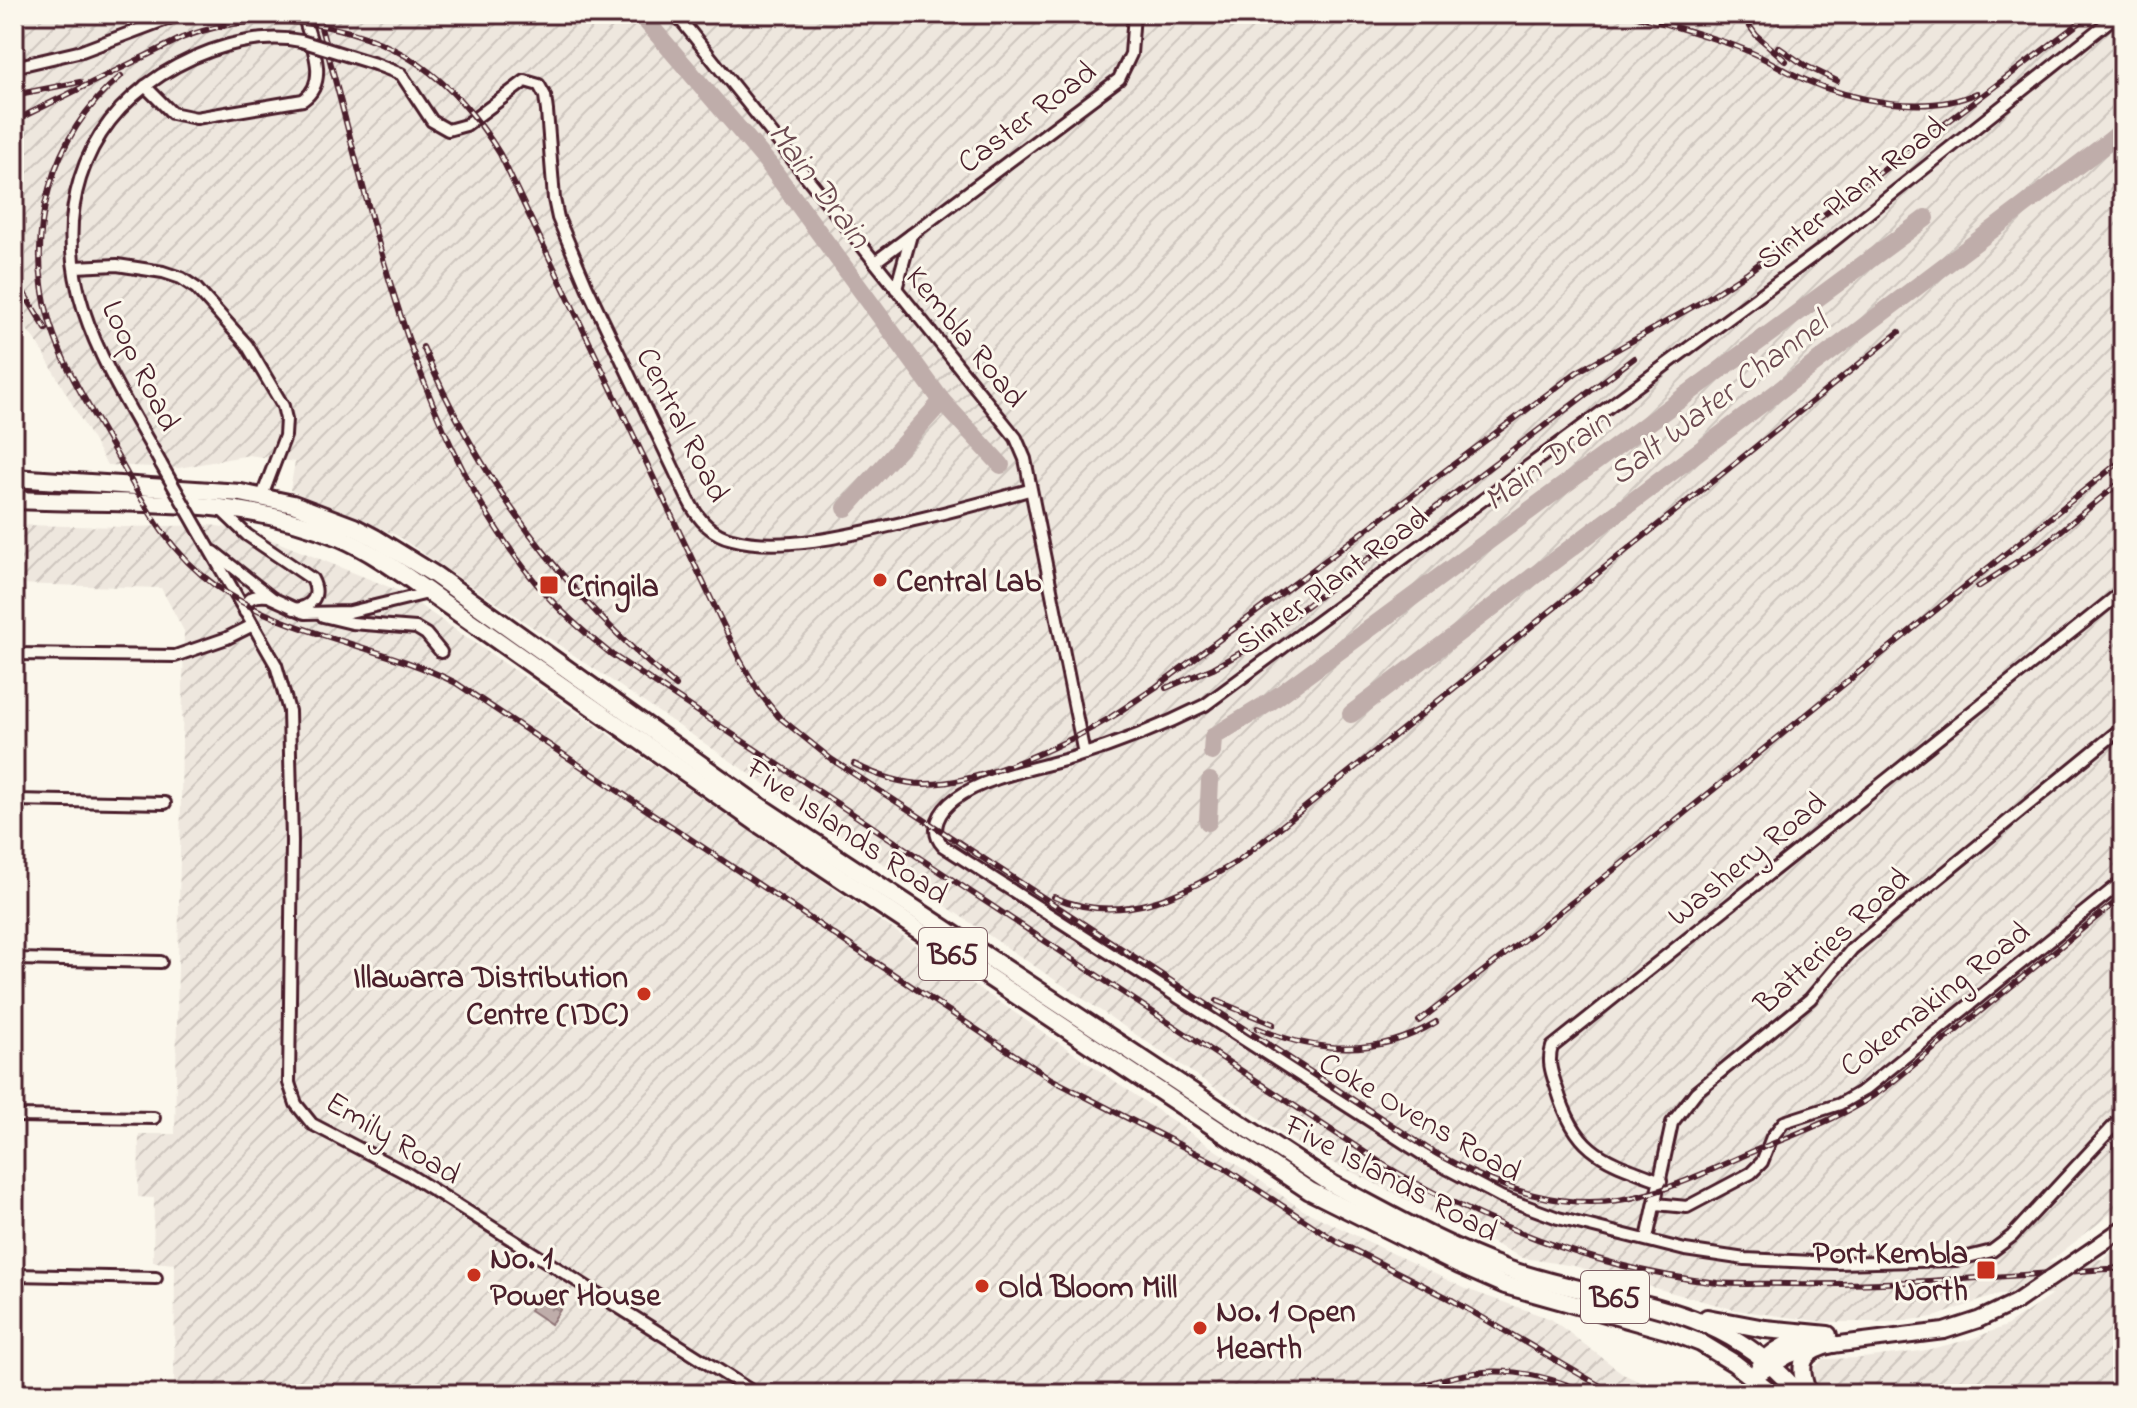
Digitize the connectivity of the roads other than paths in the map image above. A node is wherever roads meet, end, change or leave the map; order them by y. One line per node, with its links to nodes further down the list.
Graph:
1 (145, 14): 7 (street)
2 (180, 14): 7 (street)
3 (303, 14): 10 (street)
4 (676, 14): 12 (street, Kembla Road)
5 (1134, 14): 11 (street, Caster Road)
6 (2118, 14): 34 (street, Sinter Plant Road)
7 (149, 26): 8 (street)
8 (14, 67)
9 (530, 80): 10 (street, Loop Road, bridge); 16 (street, Central Road)
10 (145, 86): 13 (street, Loop Road)
11 (911, 235): 12 (street, Caster Road); 14 (street)
12 (875, 262): 14 (street, Kembla Road)
13 (75, 267): 17 (street); 20 (street, Loop Road, bridge)
14 (896, 289): 16 (street, Kembla Road)
15 (14, 478): 17 (main road, Five Islands Road / B65)
16 (1029, 490): 34 (street, Kembla Road)
17 (262, 496): 50 (main road, Five Islands Road / B65)
18 (14, 500): 19 (main road, Five Islands Road / B65)
19 (218, 507): 23 (main road, Five Islands Road / B65); 25 (street)
20 (208, 546): 21 (street, Loop Road); 24 (street, Loop Road)
21 (230, 587): 24 (street); 28 (street, Emily Road)
22 (2123, 591): 44 (street, Washery Road)
23 (430, 593): 26 (street, Loop Road); 53 (main road, Five Islands Road / B65)
24 (270, 597): 25 (street, Loop Road); 28 (street)
25 (292, 609): 27 (street, Loop Road)
26 (335, 612): 27 (street, Loop Road); 29 (street)
27 (305, 613): 29 (street)
28 (245, 614): 30 (street, Emily Road)
29 (371, 625): 31 (street)
30 (251, 626): 32 (street); 54 (street, Emily Road)
31 (441, 652)
32 (14, 654)
33 (2123, 727): 44 (street, Batteries Road)
34 (1084, 754): 37 (street, Sinter Plant Road)
35 (14, 800): 36 (street)
36 (165, 803)
37 (936, 837): 47 (street, Coke Ovens Road)
38 (2123, 881): 45 (street, Cokemaking Road)
39 (14, 959): 40 (street)
40 (161, 962)
41 (14, 1116): 43 (street)
42 (2123, 1116): 47 (street, Coke Ovens Road)
43 (154, 1118)
44 (1661, 1181): 45 (street, Batteries Road)
45 (1656, 1204): 47 (street, Batteries Road)
46 (2123, 1228): 51 (street, bridge)
47 (1647, 1239)
48 (14, 1275): 49 (street)
49 (156, 1278)
50 (1674, 1311): 51 (main road); 52 (main road, Five Islands Road / B65)
51 (1830, 1339): 52 (street); 57 (main road)
52 (1768, 1363): 53 (street); 56 (main road, Five Islands Road / B65)
53 (1753, 1377): 55 (main road, Five Islands Road / B65)
54 (756, 1394)
55 (1773, 1394)
56 (1799, 1394)
57 (1808, 1394)

